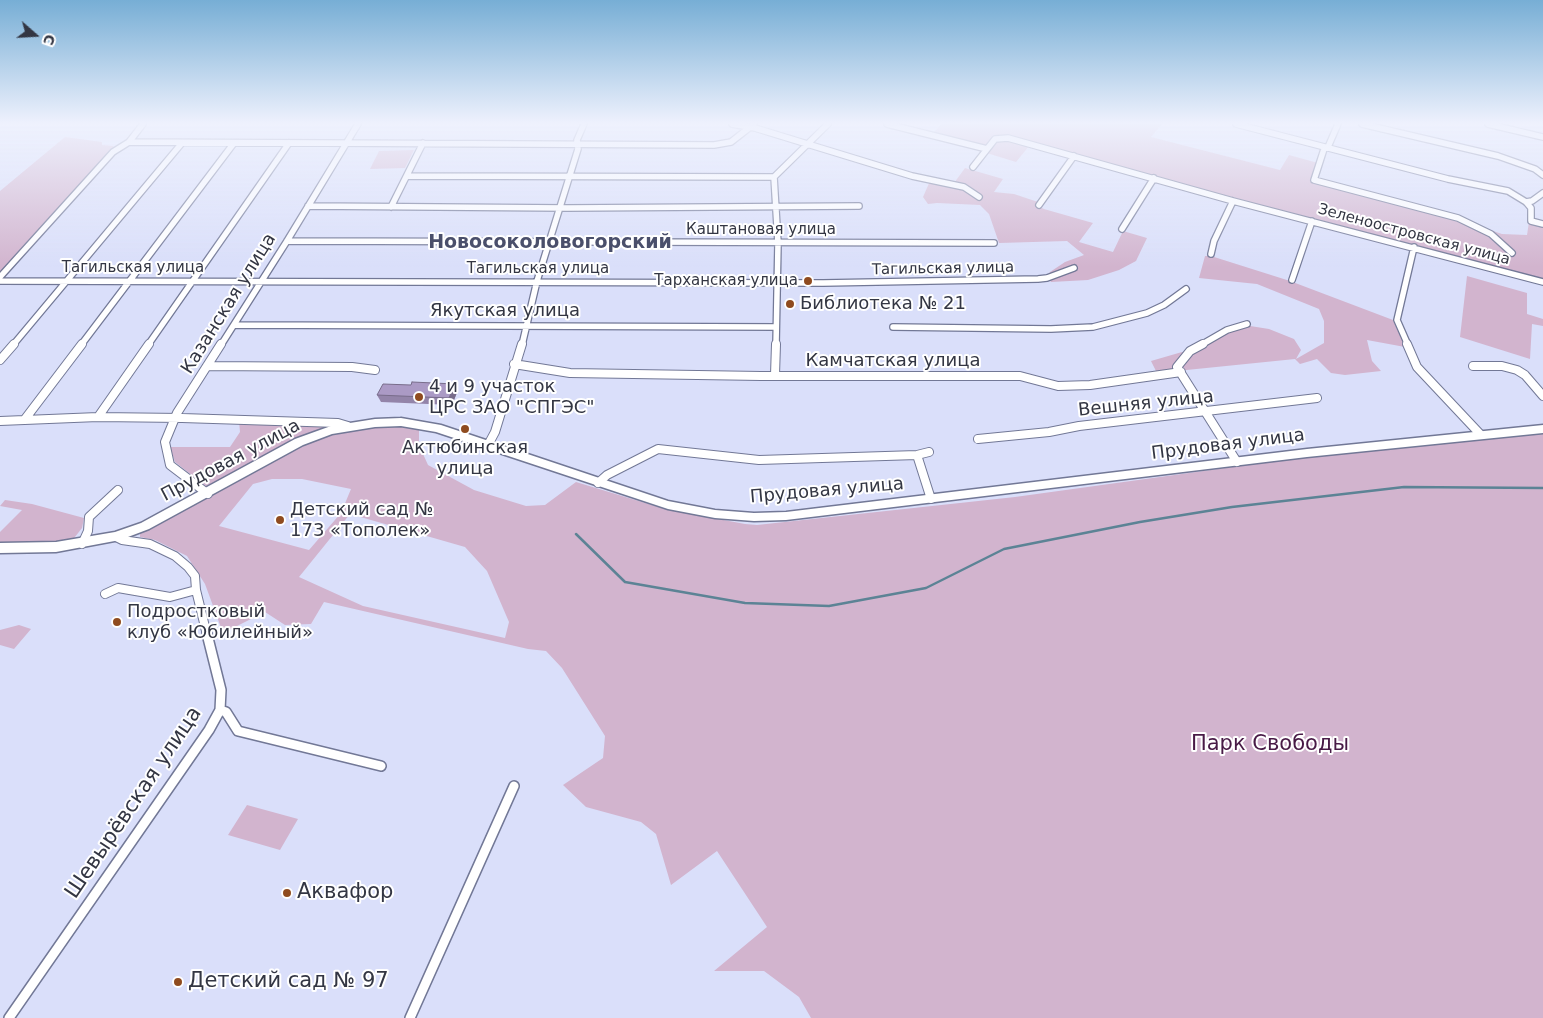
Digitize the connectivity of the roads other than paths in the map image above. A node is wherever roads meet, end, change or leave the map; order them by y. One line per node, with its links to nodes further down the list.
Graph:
1 (95, 172): 39 (street)
2 (158, 172): 43 (street)
3 (212, 172): 40 (street)
4 (269, 172): 44 (street)
5 (329, 172): 23 (street, Казанская улица)
6 (408, 172): 14 (street)
7 (570, 172): 15 (street)
8 (779, 172): 16 (street)
9 (897, 172): 19 (street)
10 (1063, 172): 22 (street)
11 (1130, 172): 17 (street, Зеленоостровская улица)
12 (1317, 172): 36 (street, Зеленоостровская улица)
13 (1420, 172): 21 (street)
14 (406, 176): 15 (street); 26 (street)
15 (569, 176): 16 (street); 27 (street)
16 (774, 177): 24 (street)
17 (1154, 178): 20 (street, Зеленоостровская улица); 30 (street)
18 (1543, 193): 21 (street)
19 (979, 197)
20 (1233, 201): 28 (street, Зеленоостровская улица); 37 (street)
21 (1526, 202): 29 (street)
22 (1039, 205)
23 (308, 206): 26 (street); 31 (street, Казанская улица)
24 (776, 206): 25 (street); 27 (street); 33 (street)
25 (859, 206)
26 (391, 207): 27 (street)
27 (560, 208): 32 (street)
28 (1312, 221): 35 (street, Зеленоостровская улица); 41 (street)
29 (1543, 224)
30 (1122, 229)
31 (287, 241): 32 (street, Каштановая улица); 45 (street, Казанская улица)
32 (549, 242): 33 (street, Каштановая улица); 46 (street)
33 (778, 242): 34 (street, Каштановая улица); 48 (street)
34 (994, 243)
35 (1414, 247): 47 (street, Зеленоостровская улица); 71 (street)
36 (1512, 253)
37 (1211, 254)
38 (1074, 268): 48 (street, Тагильская улица)
39 (0, 277)
40 (128, 280): 43 (street, Тагильская улица); 44 (street, Тагильская улица); 67 (street)
41 (1292, 280)
42 (0, 281): 43 (street, Тагильская улица)
43 (65, 281): 55 (street)
44 (194, 281): 45 (street, Тагильская улица); 65 (street)
45 (262, 281): 46 (street, Тагильская улица); 51 (street, Казанская улица)
46 (537, 281): 48 (street, Тагильская улица); 52 (street)
47 (1543, 282)
48 (776, 283): 53 (street)
49 (1186, 289): 54 (street)
50 (1247, 324): 60 (street)
51 (234, 325): 52 (street, Якутская улица); 57 (street, Казанская улица)
52 (528, 325): 53 (street, Якутская улица); 56 (street)
53 (776, 327): 61 (street)
54 (893, 328)
55 (0, 360)
56 (514, 364): 61 (street, Камчатская улица); 73 (street)
57 (207, 366): 59 (street); 66 (street, Казанская улица)
58 (1473, 366): 62 (street)
59 (375, 370)
60 (1181, 372): 61 (street, Камчатская улица); 64 (street)
61 (775, 375)
62 (1543, 396)
63 (1317, 398): 64 (street, Вешняя улица)
64 (1206, 411): 72 (street, Вешняя улица); 76 (street)
65 (98, 417): 66 (street); 67 (street)
66 (175, 418): 69 (street); 79 (street, Казанская улица)
67 (25, 419): 68 (street)
68 (0, 421)
69 (348, 426): 73 (main road, Прудовая улица); 79 (main road, Прудовая улица)
70 (1543, 429): 71 (main road, Прудовая улица)
71 (1480, 434): 76 (main road, Прудовая улица)
72 (978, 439)
73 (488, 445): 77 (main road, Прудовая улица)
74 (929, 452): 75 (street)
75 (917, 455): 77 (street); 80 (street)
76 (1238, 462): 80 (main road, Прудовая улица)
77 (598, 482): 80 (main road, Прудовая улица)
78 (118, 490): 82 (street)
79 (208, 494): 81 (main road, Прудовая улица)
80 (931, 499)
81 (116, 537): 82 (main road, Прудовая улица); 84 (street, Шевырёвская улица)
82 (82, 544): 83 (main road, Прудовая улица)
83 (0, 548)
84 (196, 590): 85 (street); 86 (street, Шевырёвская улица)
85 (105, 594)
86 (220, 710): 87 (street); 89 (street, Шевырёвская улица)
87 (381, 766)
88 (514, 786): 90 (street)
89 (9, 1018)
90 (410, 1018)

